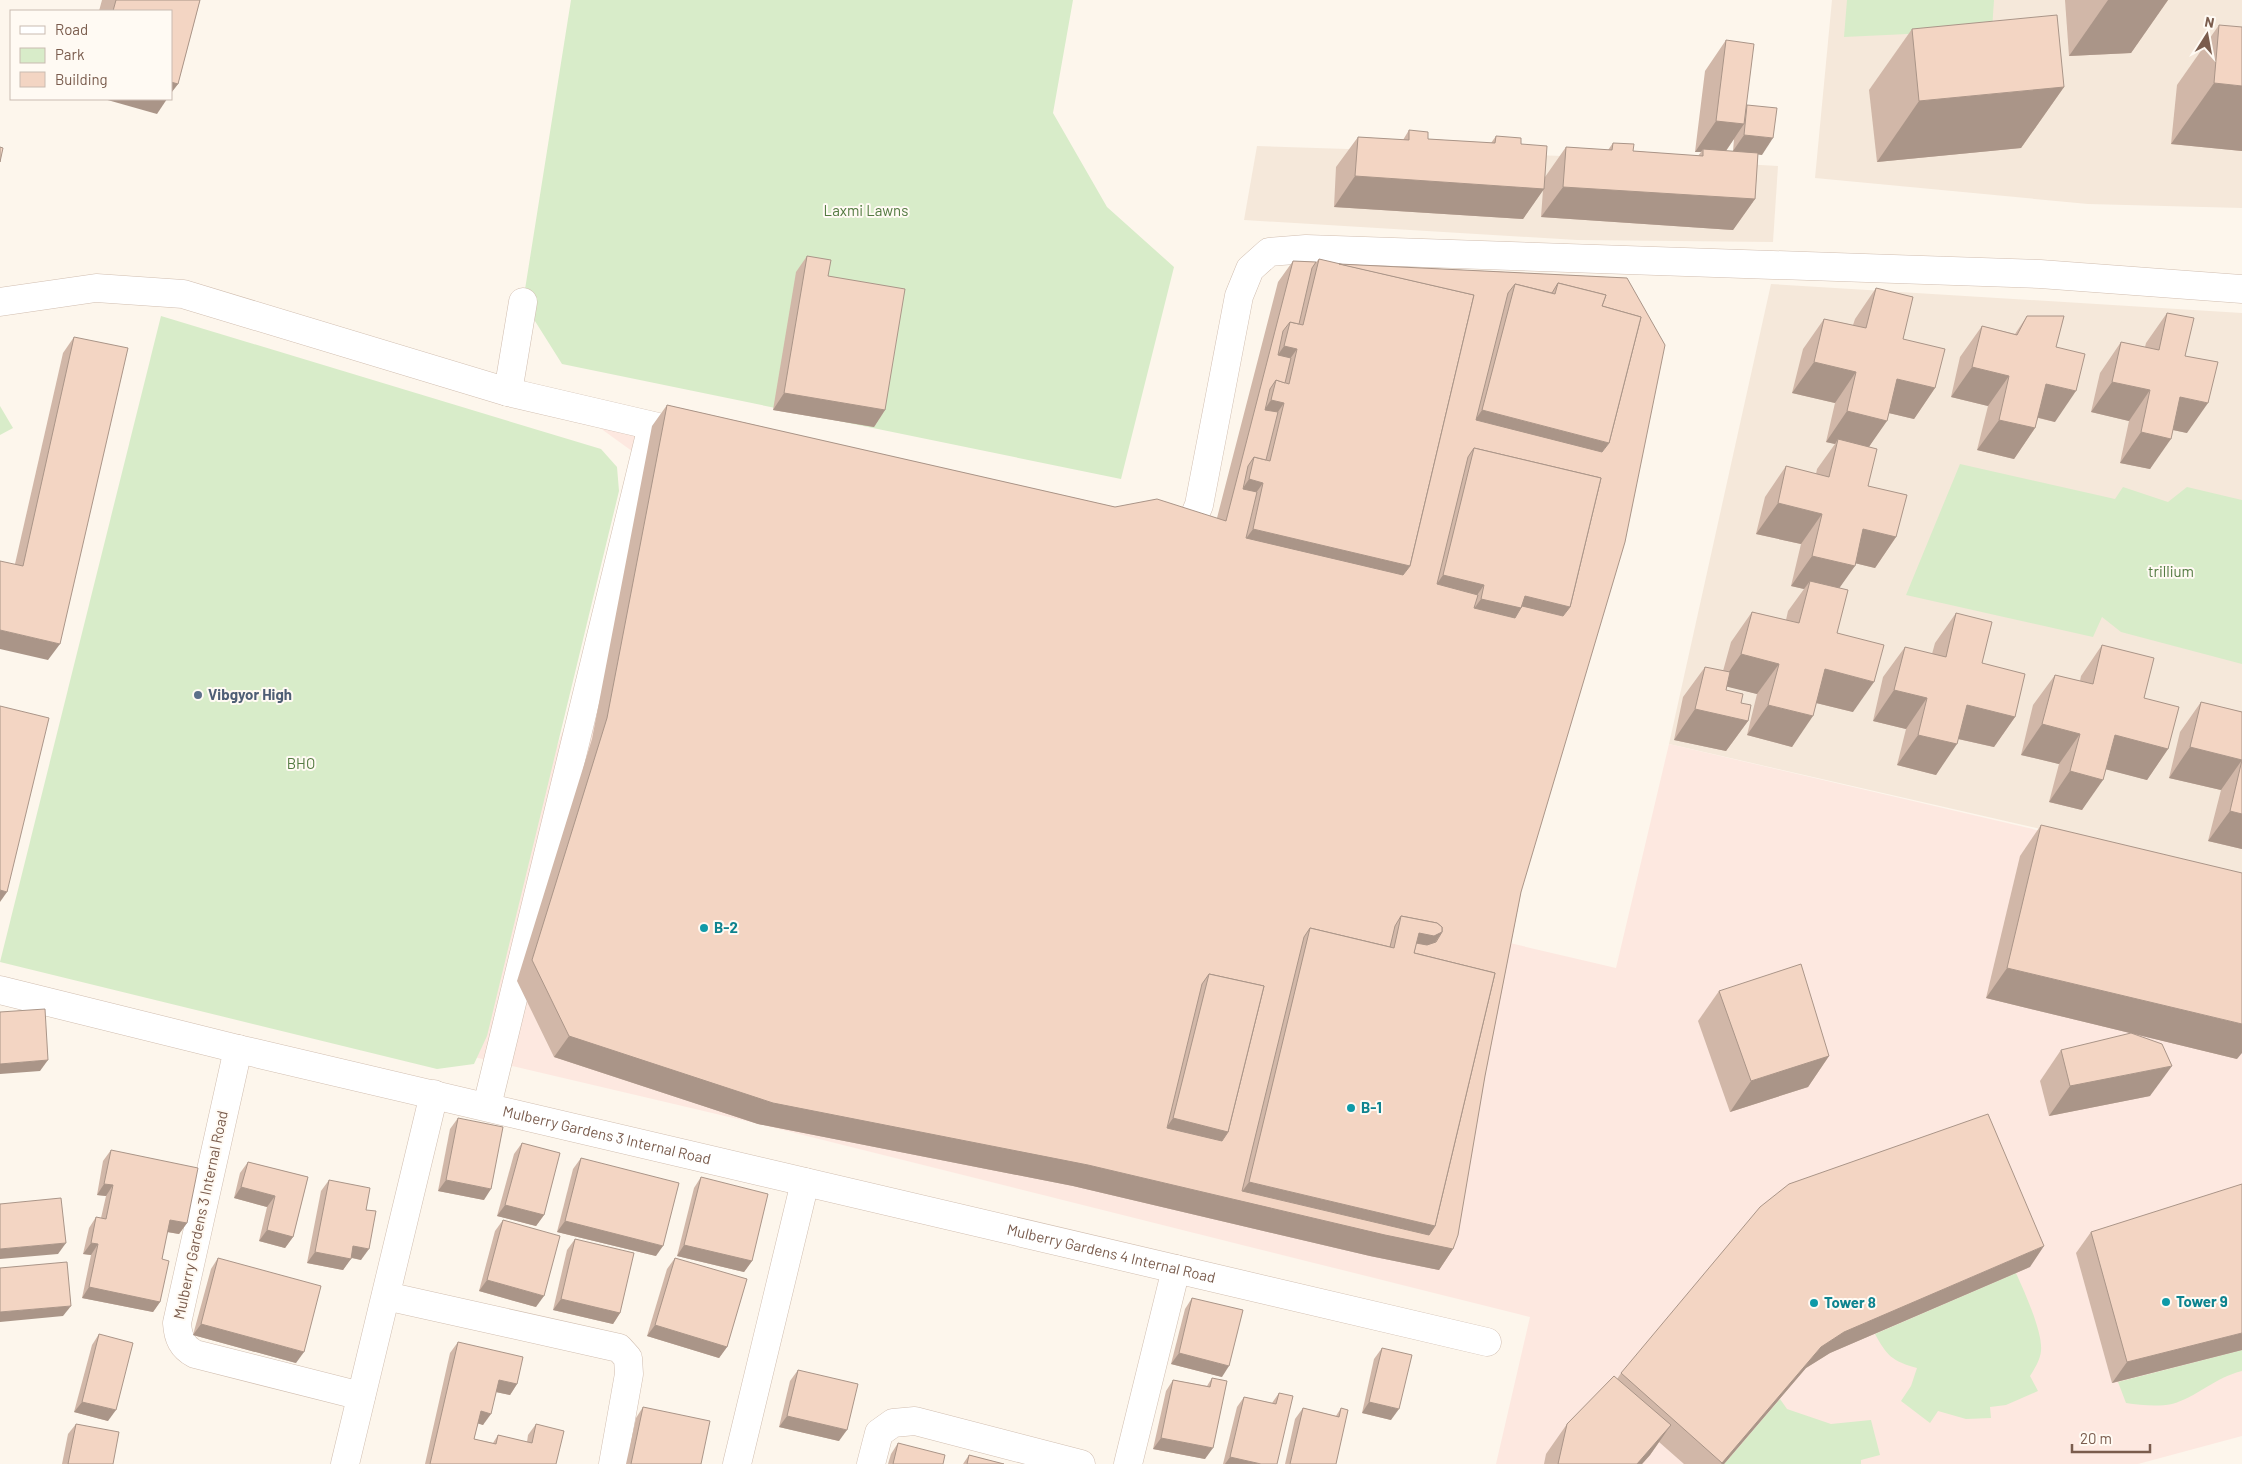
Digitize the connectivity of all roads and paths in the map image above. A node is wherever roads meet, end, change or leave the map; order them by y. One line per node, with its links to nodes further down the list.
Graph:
1 (2242, 289): 7 (street)
2 (0, 302): 4 (street)
3 (522, 302): 4 (street)
4 (508, 392): 5 (street)
5 (652, 426): 6 (street); 11 (street)
6 (710, 438)
7 (1144, 530)
8 (0, 990): 9 (street, Mulberry Gardens 3 Internal Road)
9 (238, 1049): 10 (street, Mulberry Gardens 3 Internal Road); 16 (street, Mulberry Gardens 3 Internal Road)
10 (434, 1094): 11 (street, Mulberry Gardens 3 Internal Road); 14 (street)
11 (487, 1106): 12 (street, Mulberry Gardens 3 Internal Road)
12 (793, 1178): 13 (street, Mulberry Gardens 4 Internal Road); 19 (street)
13 (1176, 1269): 15 (street, Mulberry Gardens 4 Internal Road); 22 (street)
14 (386, 1296): 16 (street); 18 (street)
15 (1487, 1342)
16 (361, 1396): 17 (street)
17 (345, 1464)
18 (613, 1464)
19 (736, 1464)
20 (871, 1464): 21 (street)
21 (1081, 1464)
22 (1128, 1464)

